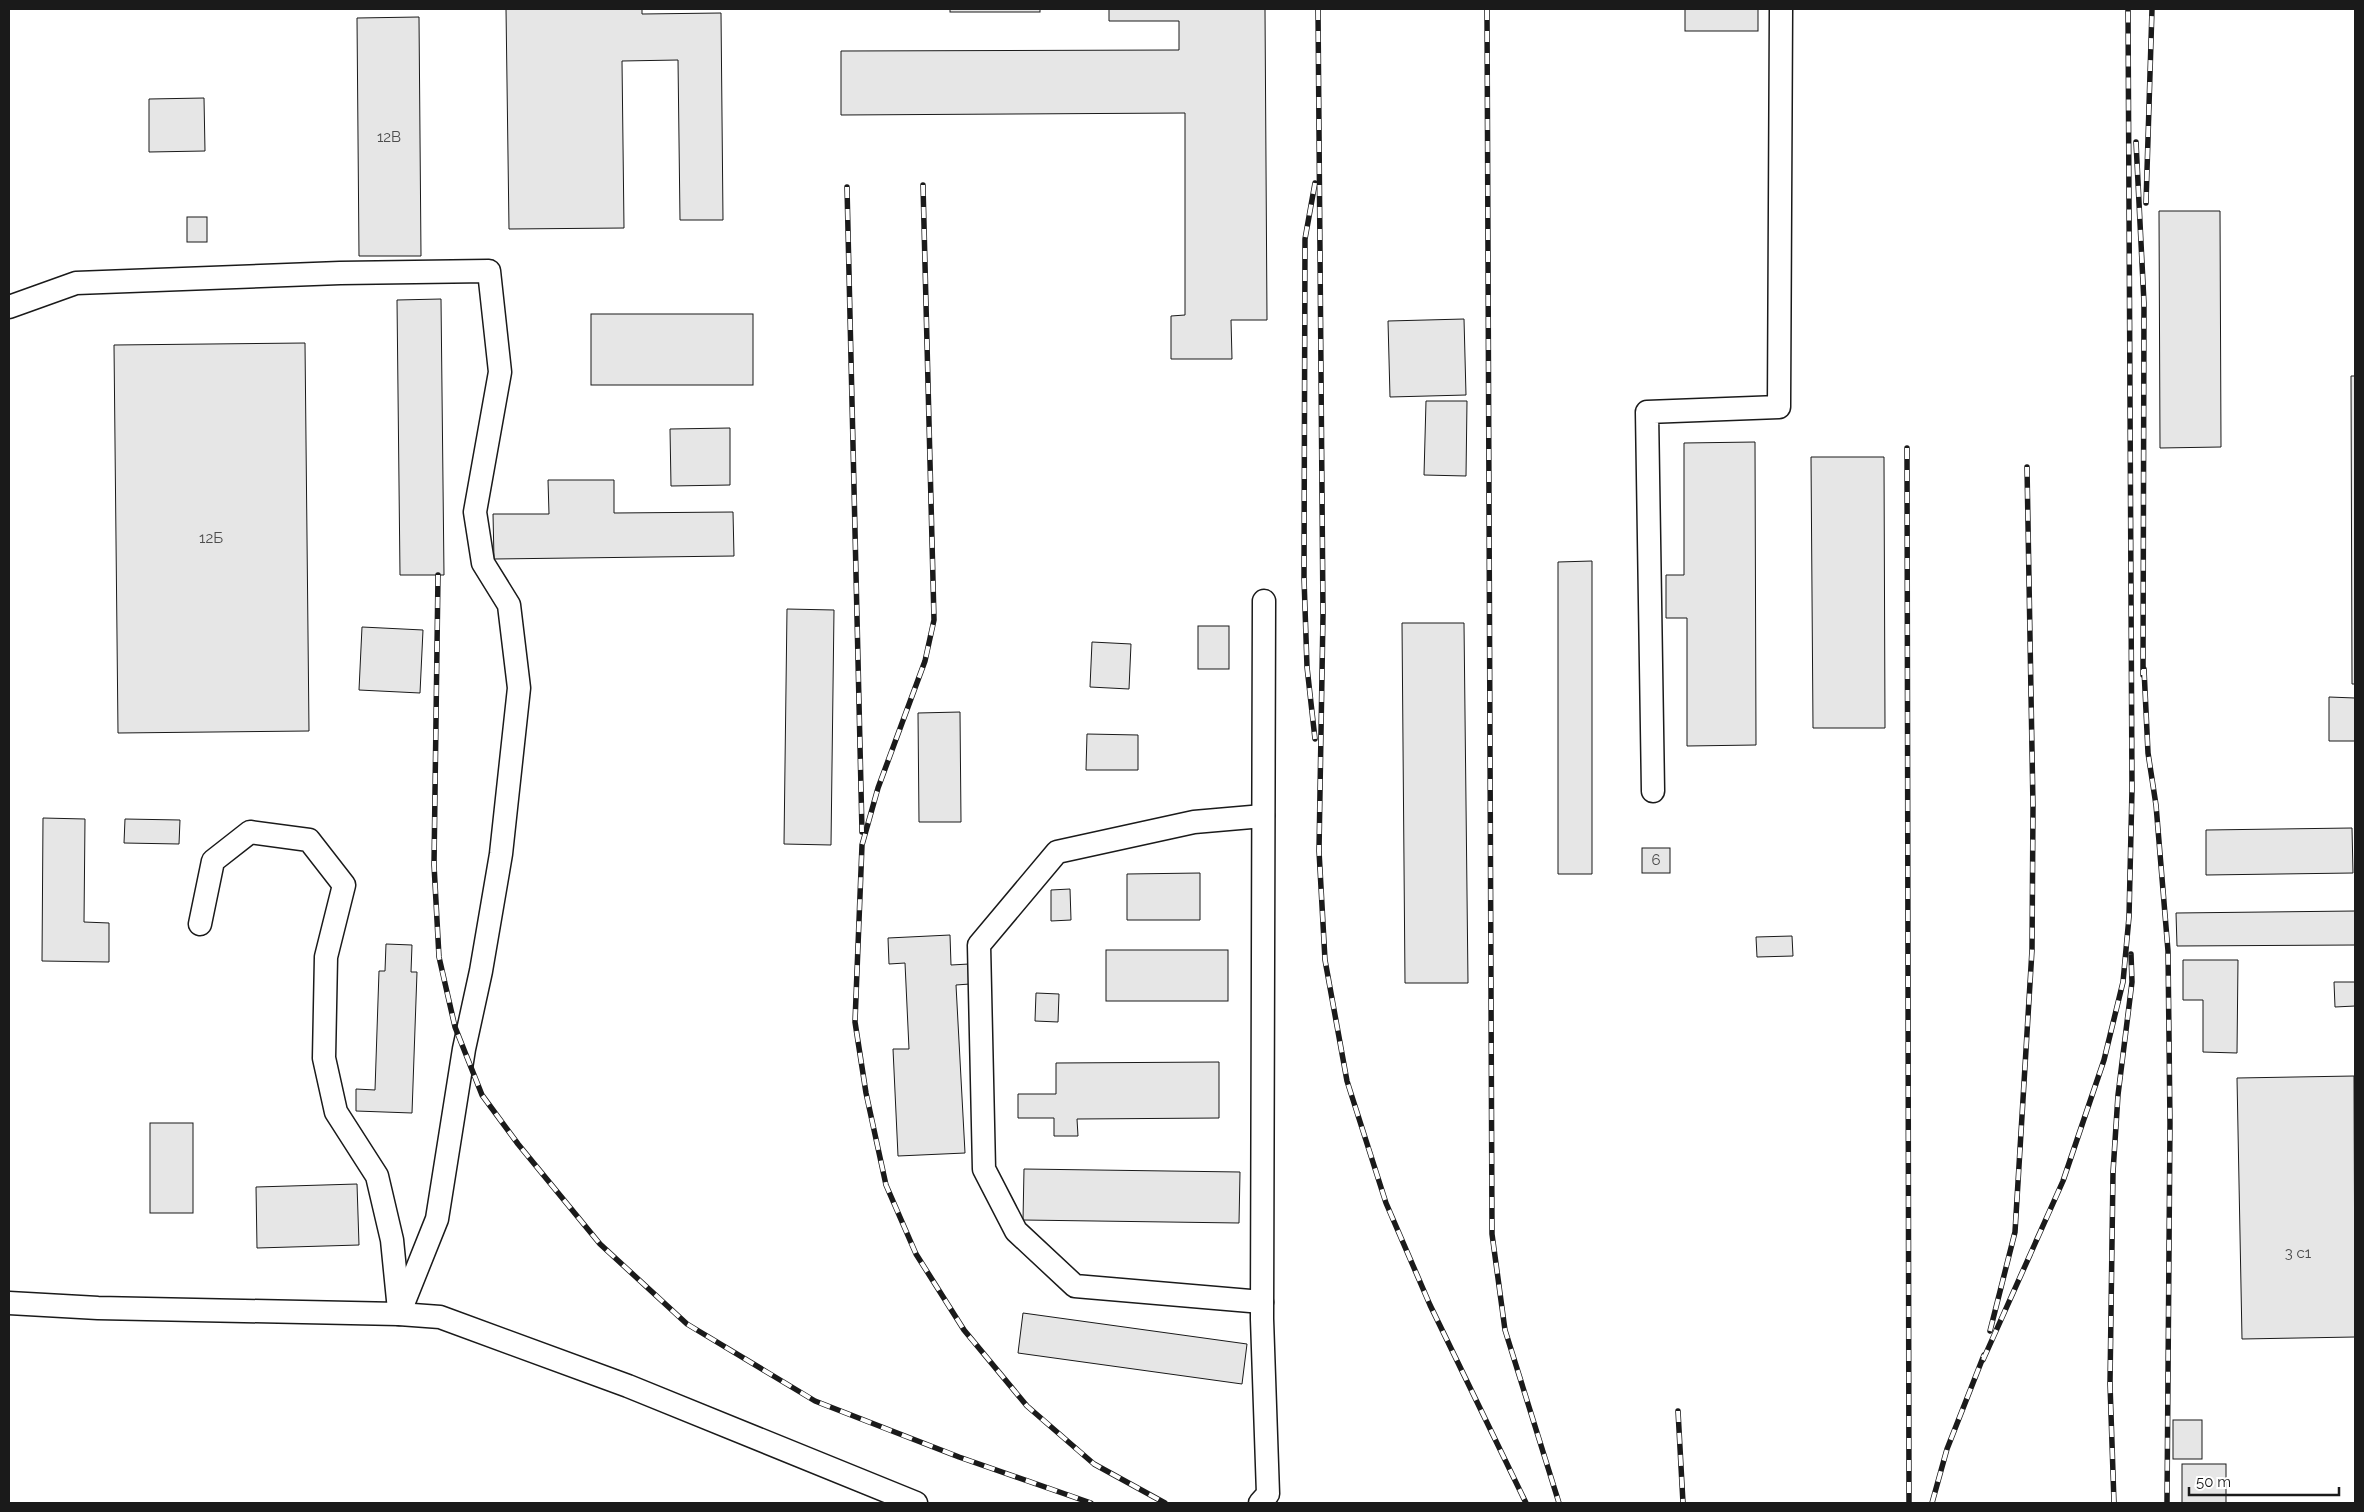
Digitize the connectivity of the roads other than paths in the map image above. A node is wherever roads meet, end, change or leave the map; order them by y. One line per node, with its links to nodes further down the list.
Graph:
1 (1781, 9): 4 (street)
2 (9, 307): 9 (street)
3 (1264, 601): 5 (street)
4 (1653, 791)
5 (1263, 816): 7 (street); 7 (street)
6 (200, 924): 9 (street)
7 (1262, 1302): 11 (street)
8 (9, 1303): 9 (street)
9 (399, 1314): 10 (street)
10 (916, 1503)
11 (1260, 1503)

